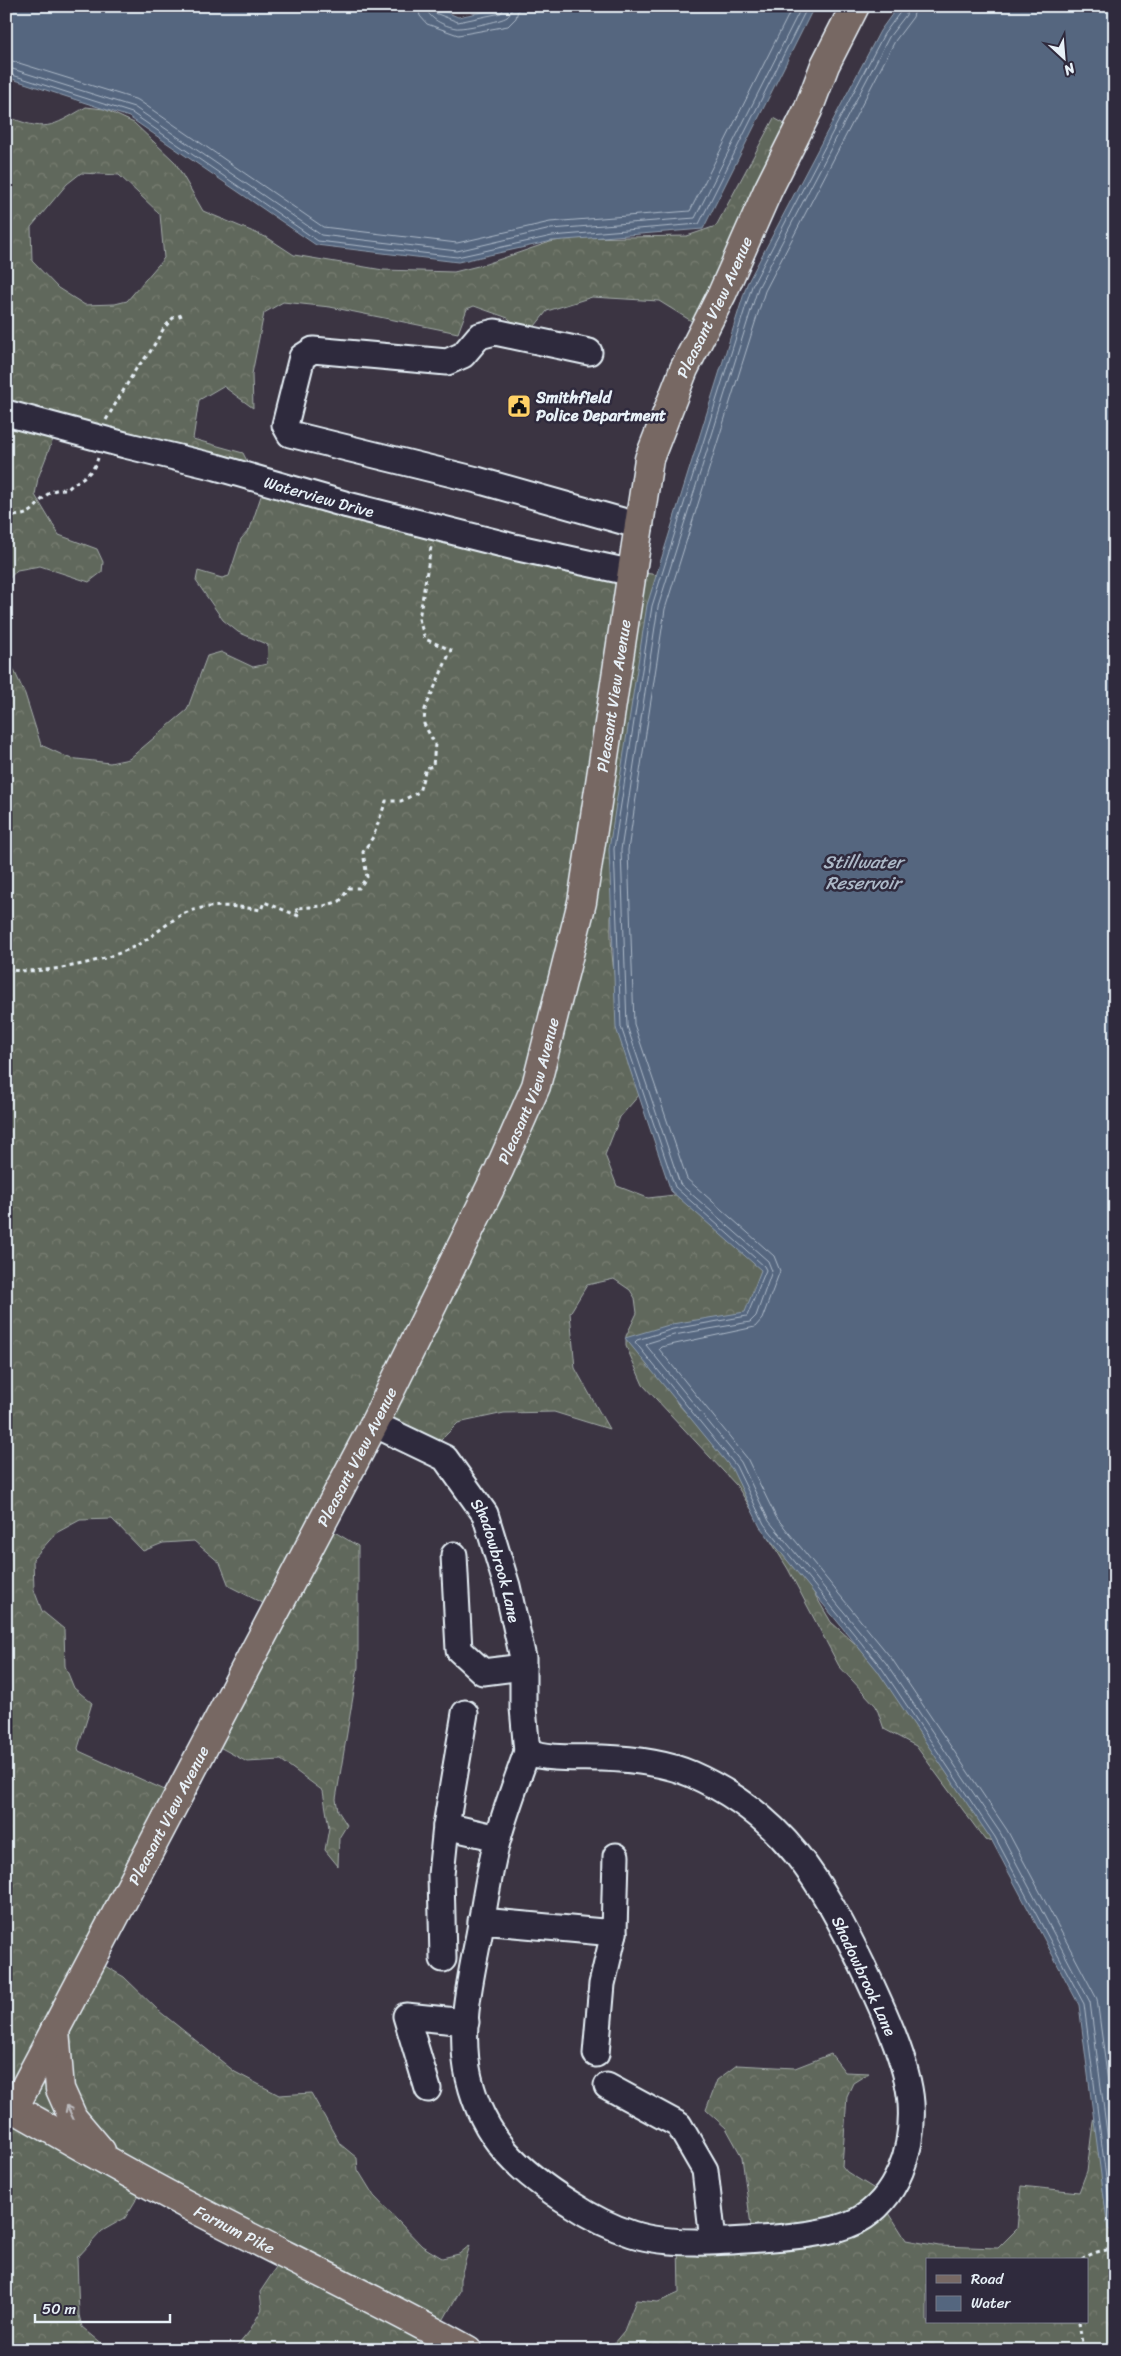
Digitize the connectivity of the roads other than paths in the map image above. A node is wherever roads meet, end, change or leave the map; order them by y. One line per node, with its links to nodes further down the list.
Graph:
1 (855, 6): 4 (main road, Pleasant View Avenue)
2 (590, 352): 4 (street)
3 (6, 413): 5 (street, Waterview Drive)
4 (640, 526): 5 (main road, Pleasant View Avenue)
5 (633, 574): 6 (main road, Pleasant View Avenue)
6 (374, 1424): 8 (street, Shadowbrook Lane); 18 (main road, Pleasant View Avenue)
7 (454, 1555): 8 (street)
8 (523, 1667): 10 (street, Shadowbrook Lane)
9 (464, 1713): 11 (street)
10 (527, 1752): 12 (street, Shadowbrook Lane); 24 (street, Shadowbrook Lane)
11 (446, 1826): 12 (street); 16 (street)
12 (498, 1838): 14 (street, Shadowbrook Lane)
13 (616, 1856): 15 (street)
14 (481, 1921): 15 (street); 17 (street, Shadowbrook Lane)
15 (614, 1933): 19 (street)
16 (443, 1959)
17 (466, 2022): 21 (street); 24 (street, Shadowbrook Lane)
18 (55, 2030): 22 (main road, Pleasant View Avenue); 23 (main road, one-way to 18)
19 (596, 2054)
20 (607, 2086): 24 (street)
21 (428, 2088)
22 (10, 2106): 23 (main road, Farnum Pike)
23 (111, 2164): 25 (main road, Farnum Pike)
24 (712, 2241)
25 (468, 2350)

